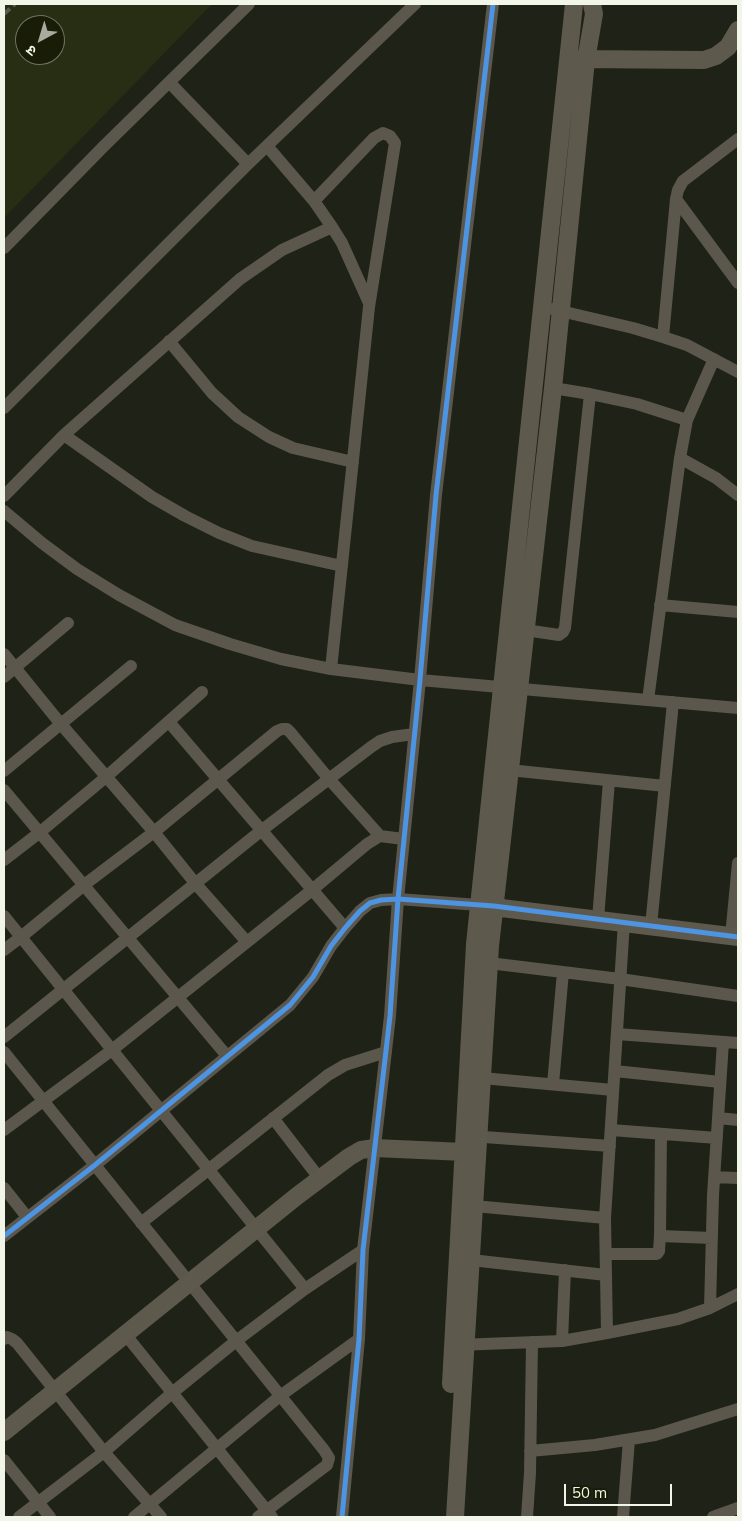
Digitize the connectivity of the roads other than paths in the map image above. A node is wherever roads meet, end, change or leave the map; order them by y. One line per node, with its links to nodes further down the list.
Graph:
1 (250, 4): 9 (street)
2 (414, 4): 11 (street)
3 (494, 4): 44 (street)
4 (574, 4): 7 (street)
5 (592, 4): 8 (street)
6 (738, 30): 8 (street)
7 (569, 58): 8 (street); 19 (street)
8 (586, 60): 19 (street)
9 (169, 82): 12 (street); 16 (street)
10 (738, 139): 13 (street)
11 (267, 146): 12 (street); 14 (street)
12 (248, 164): 26 (street)
13 (676, 199): 17 (street); 20 (street)
14 (314, 202): 15 (street); 18 (street)
15 (332, 227): 18 (street); 21 (street)
16 (4, 248)
17 (738, 283)
18 (370, 303): 30 (street)
19 (551, 309): 20 (street); 24 (street); 45 (street)
20 (663, 337): 22 (street)
21 (170, 341): 28 (street); 30 (street)
22 (714, 359): 23 (street); 27 (street)
23 (738, 372)
24 (553, 388): 25 (street); 38 (street)
25 (590, 394): 27 (street); 38 (street)
26 (4, 408)
27 (687, 420): 29 (street)
28 (64, 435): 32 (street); 34 (street)
29 (680, 458): 31 (street); 35 (street)
30 (354, 462): 34 (street)
31 (738, 495)
32 (4, 496)
33 (4, 511): 42 (street)
34 (342, 566): 42 (street)
35 (660, 605): 36 (street); 47 (street)
36 (738, 612)
37 (68, 623): 41 (street)
38 (525, 630): 45 (street)
39 (4, 654): 41 (street)
40 (131, 666): 51 (street)
41 (15, 668): 43 (street); 51 (street)
42 (331, 669): 44 (street)
43 (4, 678)
44 (420, 680): 45 (street); 52 (street)
45 (510, 688): 47 (street); 53 (street); 72 (street)
46 (202, 692): 50 (street)
47 (648, 700): 48 (street)
48 (673, 702): 49 (street); 59 (street)
49 (738, 708)
50 (169, 722): 55 (street); 56 (street)
51 (60, 723): 54 (street); 55 (street)
52 (414, 734): 57 (street); 65 (street)
53 (509, 770): 58 (street); 72 (street)
54 (4, 771)
55 (106, 777): 62 (street); 63 (street)
56 (218, 779): 57 (street); 61 (street); 62 (street)
57 (329, 779): 61 (street); 64 (street)
58 (610, 780): 59 (street); 74 (street)
59 (665, 786): 76 (street)
60 (4, 790): 63 (street)
61 (262, 830): 68 (street); 70 (street)
62 (154, 832): 68 (street); 69 (street)
63 (39, 833): 66 (street); 69 (street)
64 (380, 836): 65 (street); 70 (street)
65 (403, 839): 71 (street)
66 (4, 860)
67 (738, 863): 78 (street)
68 (195, 883): 80 (street); 81 (street)
69 (84, 885): 79 (street); 80 (street)
70 (312, 890): 77 (street); 81 (street)
71 (398, 900): 72 (street); 77 (street); 95 (street)
72 (487, 906): 74 (street); 83 (street); 111 (street)
73 (4, 916): 79 (street)
74 (598, 919): 75 (street)
75 (624, 922): 76 (street); 85 (street)
76 (651, 926): 78 (street)
77 (345, 928): 96 (street)
78 (735, 936)
79 (21, 937): 82 (street); 86 (street)
80 (128, 937): 86 (street); 87 (street)
81 (247, 942): 87 (street)
82 (4, 950)
83 (489, 963): 84 (street); 98 (street)
84 (563, 972): 85 (street); 100 (street)
85 (620, 978): 88 (street); 89 (street)
86 (62, 990): 90 (street); 93 (street)
87 (178, 996): 93 (street); 96 (street)
88 (738, 996)
89 (617, 1034): 91 (street); 97 (street)
90 (4, 1037)
91 (723, 1042): 92 (street); 99 (street)
92 (738, 1043)
93 (112, 1050): 102 (street); 103 (street)
94 (4, 1052): 102 (street)
95 (386, 1052): 104 (street); 113 (street)
96 (227, 1056): 103 (street)
97 (615, 1071): 99 (street); 101 (street)
98 (482, 1078): 100 (street); 111 (street)
99 (720, 1082): 105 (street)
100 (553, 1084): 101 (street)
101 (613, 1090): 108 (street)
102 (44, 1101): 107 (street); 114 (street)
103 (161, 1110): 114 (street); 115 (street)
104 (273, 1118): 115 (street); 118 (street)
105 (718, 1118): 106 (street); 110 (street)
106 (738, 1120)
107 (4, 1130)
108 (611, 1130): 109 (street); 112 (street)
109 (662, 1134): 110 (street); 126 (street)
110 (717, 1138): 116 (street)
111 (472, 1145): 112 (street); 113 (street); 120 (street); 144 (street)
112 (610, 1146): 122 (street)
113 (375, 1148): 118 (street); 128 (street)
114 (95, 1165): 121 (street); 123 (street)
115 (208, 1169): 123 (street); 124 (street)
116 (714, 1178): 117 (street); 127 (street)
117 (738, 1178)
118 (320, 1179): 124 (street)
119 (4, 1188): 121 (street)
120 (474, 1206): 122 (street); 130 (street)
121 (27, 1217): 125 (street)
122 (606, 1218): 129 (street)
123 (141, 1223): 133 (street)
124 (256, 1229): 133 (street); 134 (street)
125 (4, 1236)
126 (660, 1236): 127 (street); 129 (street)
127 (712, 1238): 136 (street)
128 (363, 1250): 134 (street); 140 (street)
129 (606, 1254): 132 (street)
130 (471, 1260): 131 (street); 144 (street)
131 (565, 1270): 132 (street); 141 (street)
132 (606, 1275): 137 (street)
133 (189, 1283): 138 (street); 142 (street)
134 (305, 1290): 142 (street)
135 (738, 1294): 136 (street)
136 (710, 1308): 137 (street)
137 (607, 1333): 141 (street)
138 (125, 1334): 145 (street); 146 (street)
139 (4, 1339): 145 (street)
140 (359, 1339): 147 (street); 163 (street)
141 (562, 1341): 143 (street)
142 (236, 1342): 146 (street); 147 (street)
143 (532, 1342): 144 (street); 153 (street)
144 (460, 1345): 164 (street); 165 (street)
145 (56, 1391): 149 (street); 152 (street)
146 (172, 1393): 151 (street); 152 (street)
147 (280, 1396): 151 (street); 158 (street)
148 (738, 1410): 150 (street)
149 (4, 1432)
150 (629, 1440): 153 (street); 167 (street)
151 (216, 1449): 156 (street); 158 (street)
152 (104, 1452): 155 (street); 156 (street)
153 (530, 1452): 166 (street)
154 (4, 1460): 155 (street)
155 (38, 1502): 159 (street); 160 (street)
156 (150, 1504): 161 (street); 162 (street)
157 (738, 1508): 168 (street)
158 (266, 1515)
159 (19, 1517)
160 (50, 1517)
161 (134, 1517)
162 (161, 1517)
163 (342, 1517)
164 (444, 1517)
165 (455, 1517)
166 (527, 1517)
167 (623, 1517)
168 (713, 1517)

